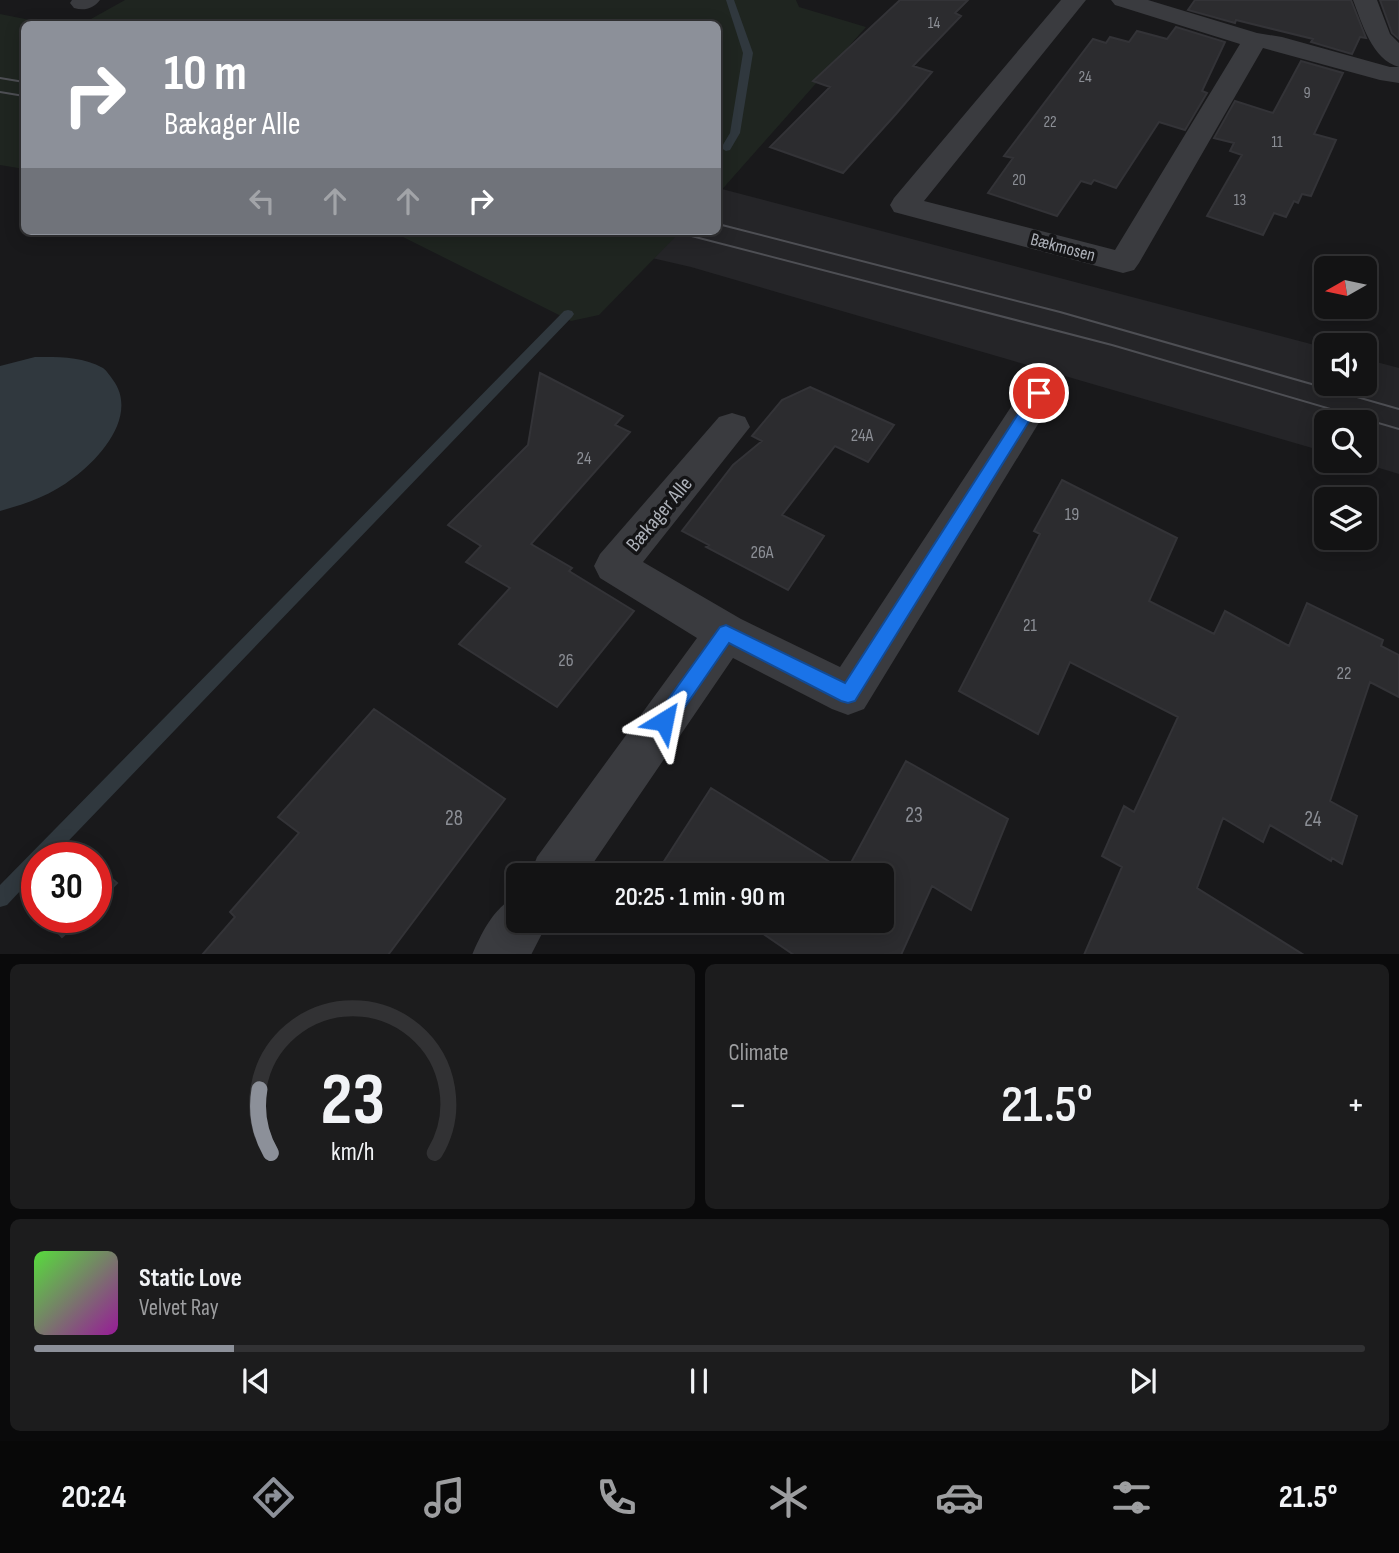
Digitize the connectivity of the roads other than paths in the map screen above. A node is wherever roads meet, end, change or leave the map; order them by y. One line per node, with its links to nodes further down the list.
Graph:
1 (1074, 0): 5 (street, Bækmosen)
2 (1123, 0): 4 (street)
3 (1365, 0): 6 (street)
4 (1153, 4): 5 (street)
5 (1255, 40): 7 (street)
6 (1399, 59)
7 (1399, 75)
8 (1039, 393): 10 (street, Bækager Alle)
9 (732, 427): 10 (street, Bækager Alle)
10 (726, 633): 11 (street)
11 (563, 863)
12 (514, 933): 13 (street)
13 (499, 954)

